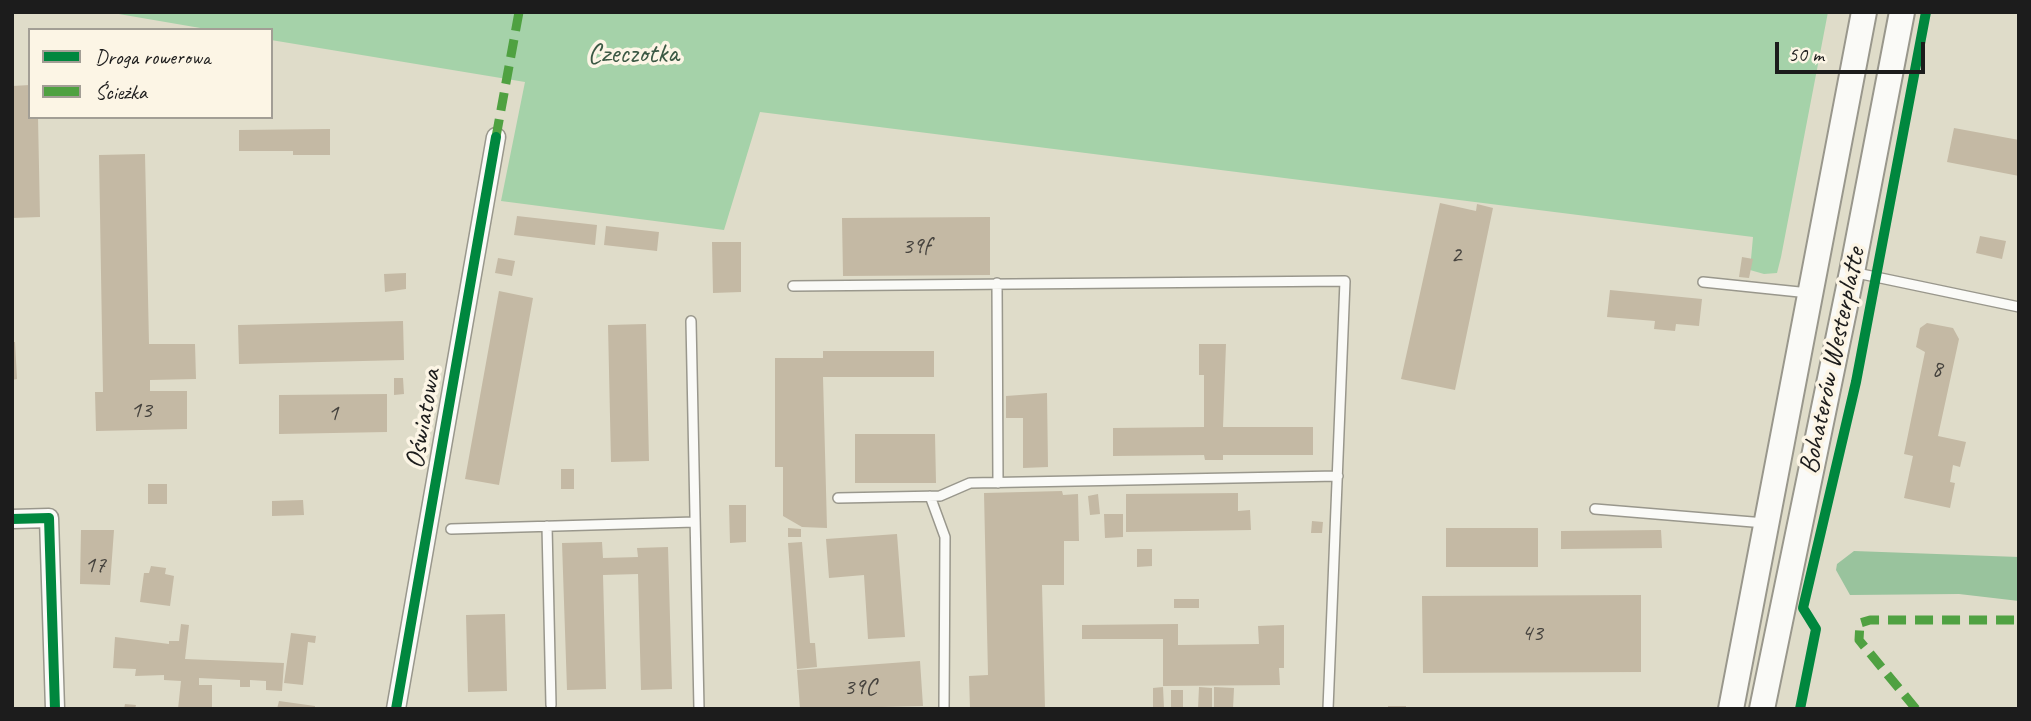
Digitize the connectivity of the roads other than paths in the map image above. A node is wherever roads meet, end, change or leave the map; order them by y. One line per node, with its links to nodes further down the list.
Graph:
1 (1864, 12): 8 (main road, Bohaterów Westerplatte)
2 (1902, 12): 4 (main road, Bohaterów Westerplatte)
3 (496, 137): 23 (street, Oświatowa)
4 (1852, 272): 9 (lane); 28 (main road, Bohaterów Westerplatte)
5 (1703, 282): 8 (lane)
6 (997, 284): 7 (lane); 11 (lane); 12 (lane)
7 (793, 286)
8 (1810, 293): 18 (main road, Bohaterów Westerplatte)
9 (2019, 307)
10 (691, 321): 17 (lane)
11 (1338, 476): 12 (lane); 26 (lane)
12 (998, 483): 13 (lane)
13 (930, 496): 14 (lane); 25 (lane)
14 (838, 498)
15 (1595, 509): 18 (lane)
16 (12, 519): 22 (street)
17 (695, 522): 19 (lane); 24 (lane)
18 (1766, 523): 27 (main road, Bohaterów Westerplatte)
19 (547, 526): 20 (lane); 21 (lane)
20 (451, 529)
21 (551, 705)
22 (55, 709)
23 (396, 709)
24 (699, 709)
25 (944, 709)
26 (1328, 709)
27 (1731, 709)
28 (1762, 709)

